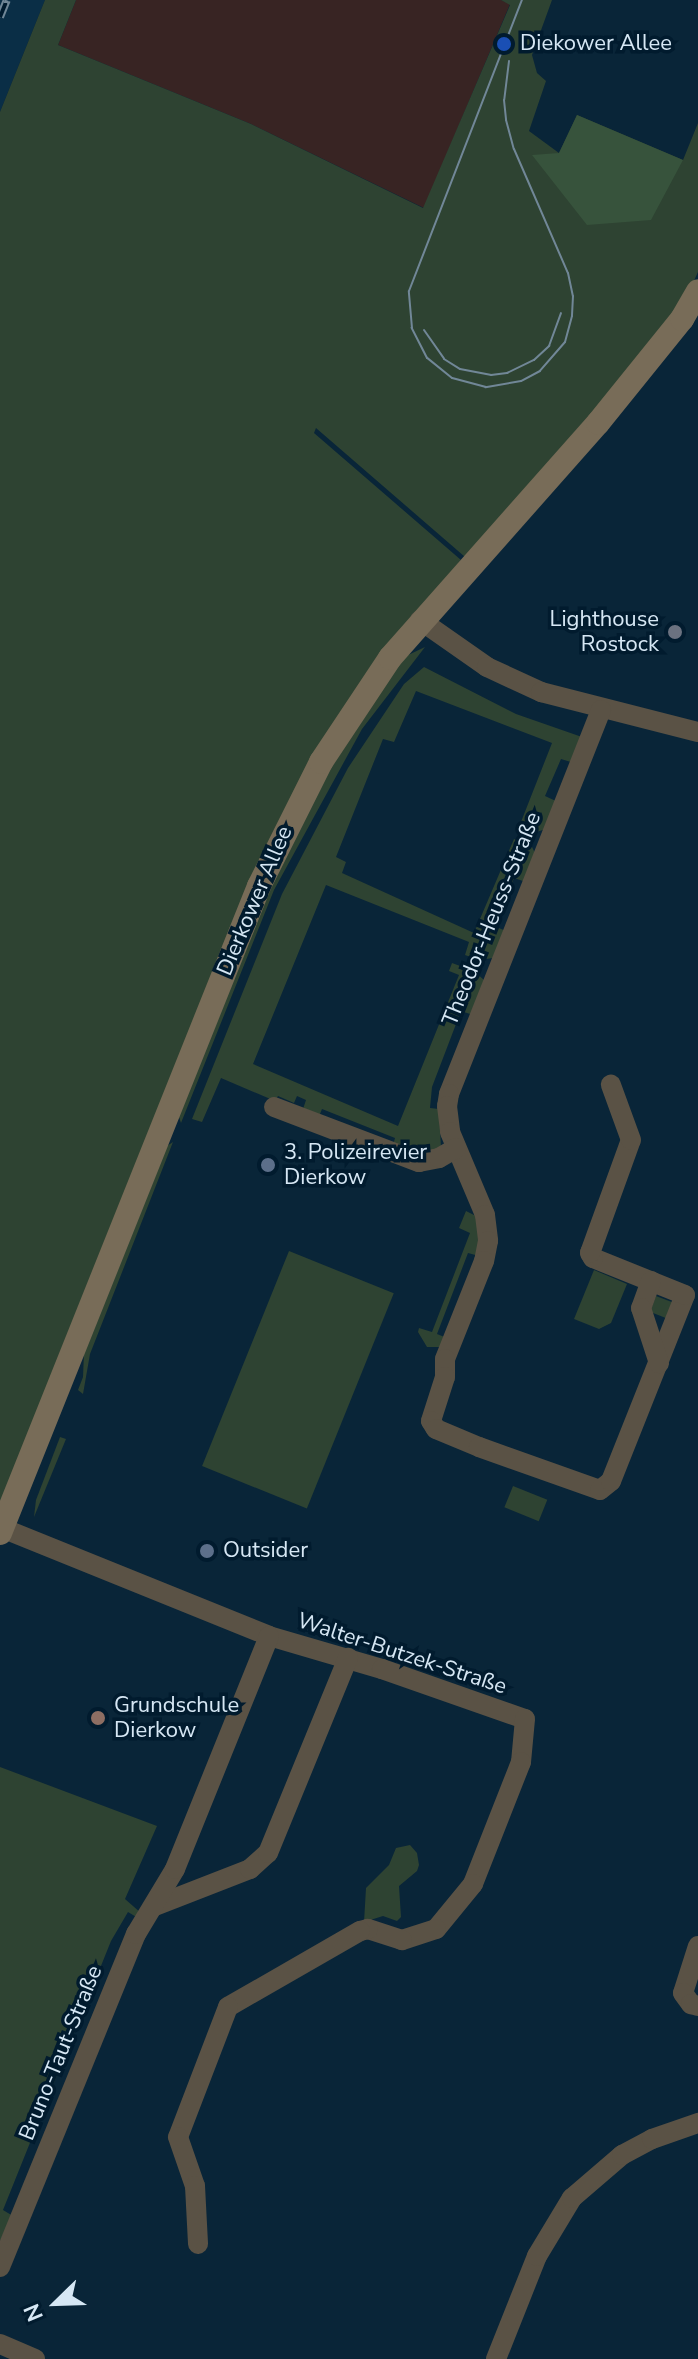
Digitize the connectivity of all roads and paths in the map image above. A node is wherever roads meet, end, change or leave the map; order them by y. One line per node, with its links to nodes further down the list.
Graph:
1 (698, 272): 3 (main road, Dierkower Allee)
2 (698, 291): 3 (main road, Dierkower Allee)
3 (653, 354): 4 (main road, Dierkower Allee)
4 (420, 620): 5 (street); 12 (main road, Dierkower Allee)
5 (601, 710): 6 (street); 9 (street, Theodor-Heuss-Straße)
6 (698, 732)
7 (611, 1085): 10 (street, Theodor-Heuss-Straße)
8 (274, 1107): 9 (street)
9 (456, 1148): 11 (street, Theodor-Heuss-Straße)
10 (651, 1281): 11 (street); 11 (street, Theodor-Heuss-Straße)
11 (659, 1363)
12 (1, 1530): 13 (street, Walter-Butzek-Straße)
13 (269, 1636): 14 (street, Walter-Butzek-Straße); 15 (street, Bruno-Taut-Straße)
14 (348, 1658): 15 (street); 19 (street, Walter-Butzek-Straße)
15 (155, 1906): 20 (street, Bruno-Taut-Straße)
16 (698, 1946): 17 (street)
17 (698, 2006)
18 (698, 2123): 23 (street)
19 (198, 2244)
20 (0, 2267)
21 (0, 2344): 22 (street)
22 (35, 2359)
23 (496, 2359)

